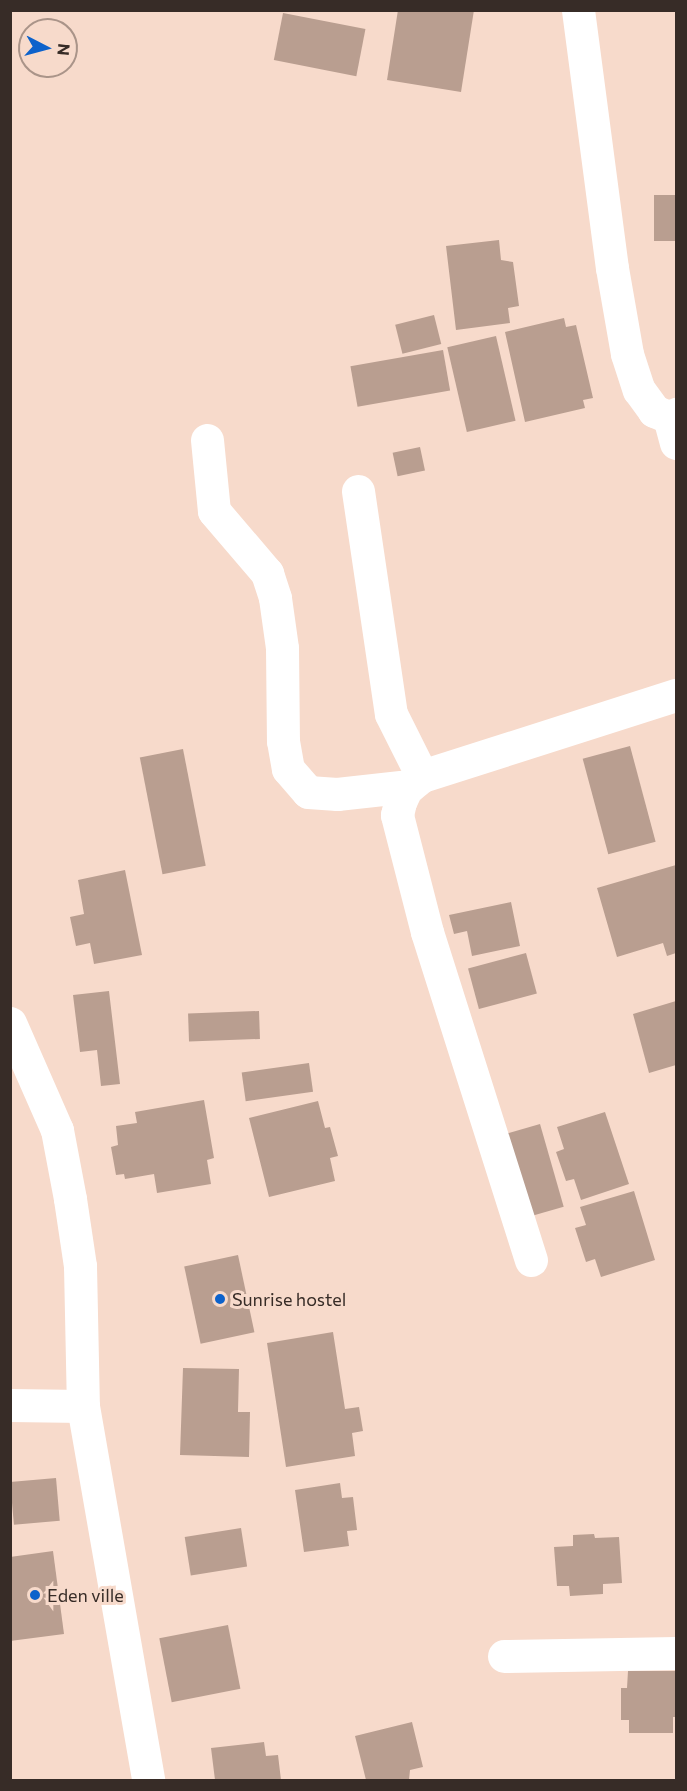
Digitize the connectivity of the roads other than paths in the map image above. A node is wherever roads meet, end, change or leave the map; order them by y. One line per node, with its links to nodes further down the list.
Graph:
1 (578, 10): 2 (street)
2 (674, 424)
3 (207, 440): 6 (street)
4 (358, 490): 6 (street)
5 (676, 695): 6 (street)
6 (416, 781): 8 (street)
7 (10, 1023): 10 (street)
8 (531, 1260)
9 (10, 1405): 10 (street)
10 (83, 1406): 13 (street)
11 (676, 1653): 12 (street)
12 (504, 1656)
13 (148, 1780)

